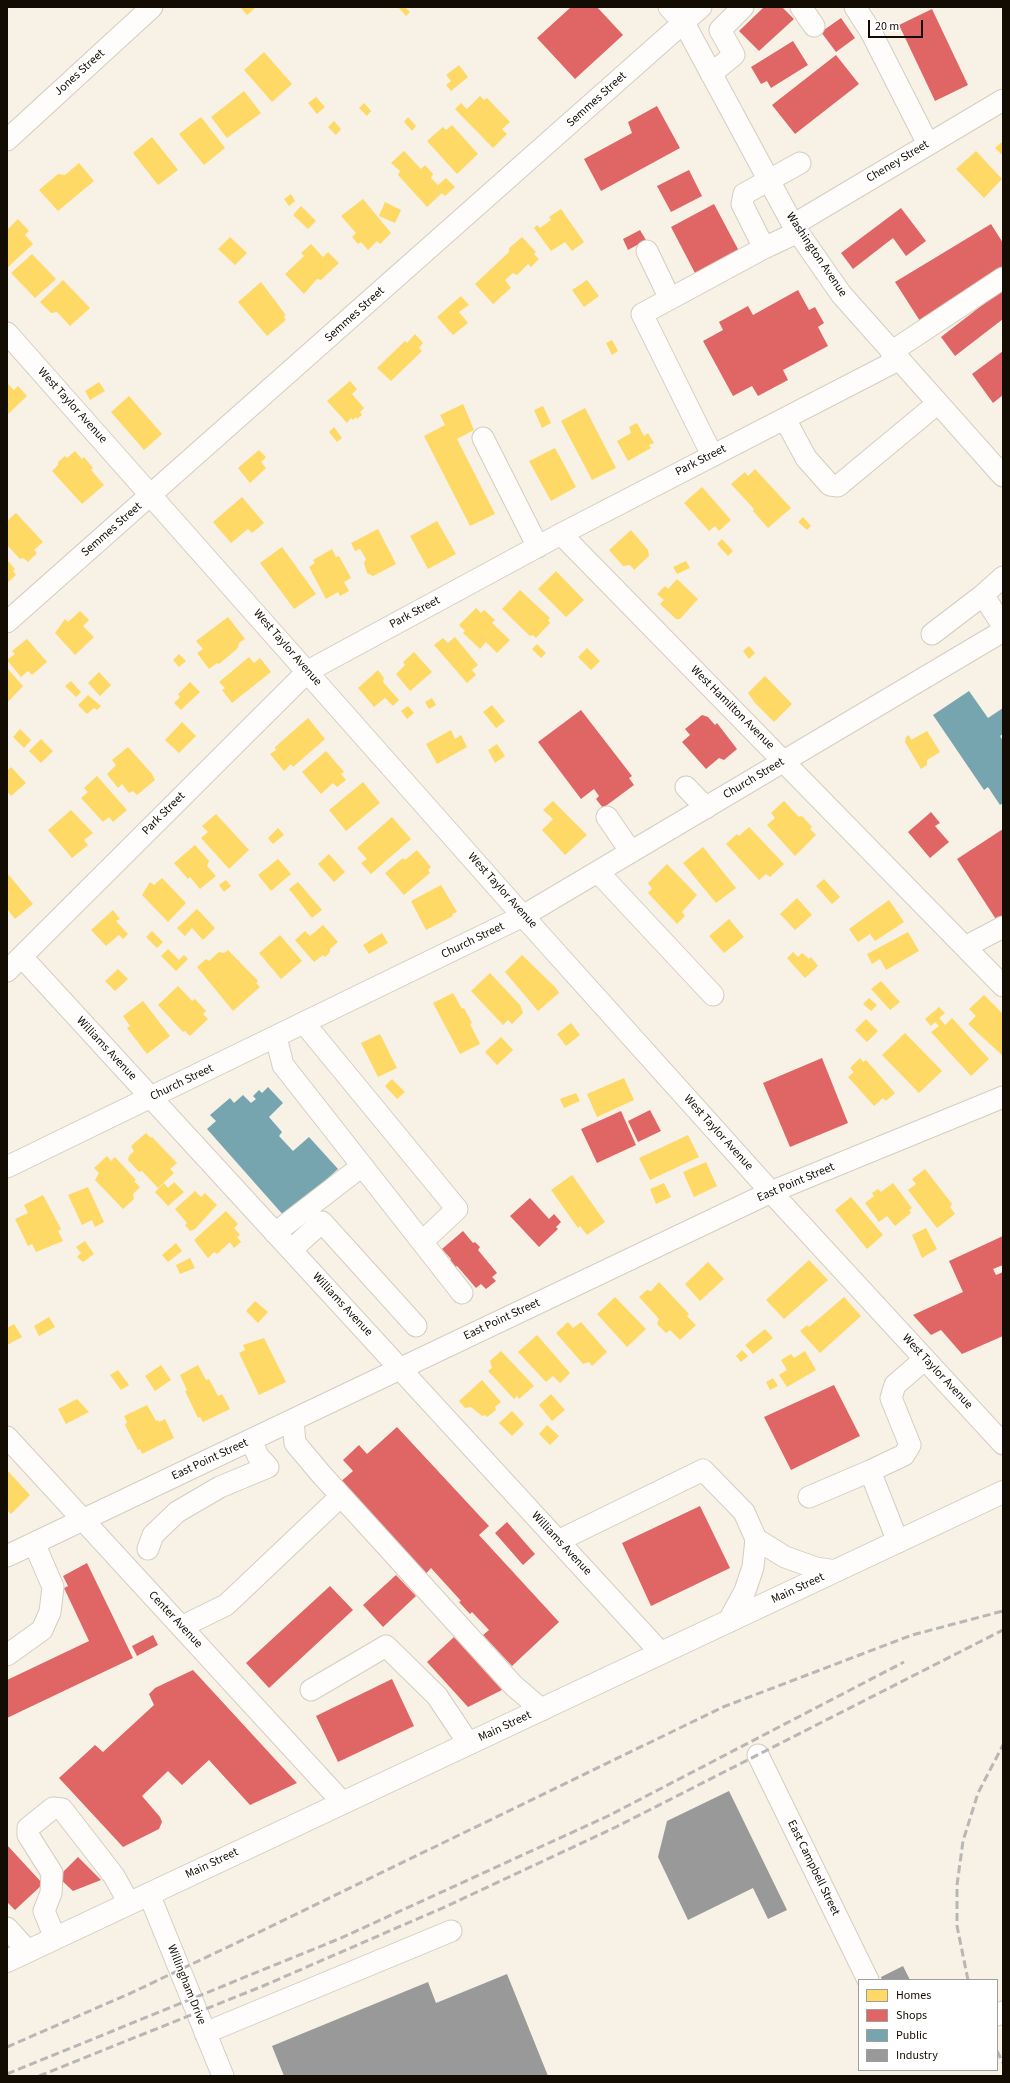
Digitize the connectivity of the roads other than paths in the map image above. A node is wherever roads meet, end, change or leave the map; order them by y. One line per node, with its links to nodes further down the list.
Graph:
1 (152, 7): 11 (street, Jones Street)
2 (669, 7): 7 (street, Washington Avenue)
3 (702, 7): 7 (street, Semmes Street)
4 (743, 7): 9 (street)
5 (801, 7): 8 (street)
6 (855, 7): 12 (street)
7 (684, 23): 9 (street, Washington Avenue); 27 (street, Semmes Street)
8 (814, 26)
9 (711, 74): 14 (street, Washington Avenue)
10 (1003, 100): 12 (street, Cheney Street)
11 (7, 140)
12 (928, 144): 15 (street, Cheney Street)
13 (800, 163): 14 (street)
14 (768, 179): 15 (street, Washington Avenue); 16 (street)
15 (795, 229): 16 (street, Cheney Street); 21 (street, Washington Avenue)
16 (764, 248): 19 (street, Cheney Street)
17 (647, 251): 19 (street)
18 (1003, 278): 21 (street, Park Street)
19 (670, 299): 25 (street, Cheney Street)
20 (7, 333): 27 (street, West Taylor Avenue)
21 (894, 356): 22 (street, Washington Avenue); 23 (street, Park Street)
22 (938, 403): 23 (street); 26 (street, Washington Avenue)
23 (785, 418): 25 (street, Park Street)
24 (483, 438): 29 (street)
25 (712, 455): 28 (street, Park Street)
26 (999, 462)
27 (152, 495): 32 (street, Semmes Street); 36 (street, West Taylor Avenue)
28 (561, 534): 29 (street, Park Street); 37 (street, West Hamilton Avenue)
29 (538, 547): 36 (street, Park Street)
30 (1003, 577): 31 (street)
31 (982, 595): 33 (street); 35 (street)
32 (7, 622)
33 (1003, 626)
34 (1003, 631): 37 (street, Church Street)
35 (932, 634)
36 (308, 672): 43 (street, West Taylor Avenue); 46 (street, Park Street)
37 (784, 761): 39 (street, Church Street); 45 (street, West Hamilton Avenue)
38 (686, 787): 39 (street)
39 (706, 808): 41 (street, Church Street)
40 (607, 817): 41 (street)
41 (631, 852): 42 (street, Church Street)
42 (598, 872): 43 (street, Church Street); 49 (street)
43 (523, 916): 50 (street, Church Street); 56 (street, West Taylor Avenue)
44 (1003, 927): 45 (street)
45 (965, 947): 48 (street, West Hamilton Avenue)
46 (22, 957): 47 (street, Park Street); 53 (street, Williams Avenue)
47 (7, 971)
48 (1003, 986)
49 (713, 995)
50 (304, 1024): 51 (street, Church Street); 58 (street)
51 (276, 1037): 53 (street, Church Street); 54 (street)
52 (1003, 1097): 56 (street, East Point Street)
53 (152, 1098): 55 (street, Church Street); 57 (street, Williams Avenue)
54 (362, 1166): 57 (street); 58 (street)
55 (7, 1167)
56 (772, 1192): 62 (street, West Taylor Avenue); 63 (street, East Point Street)
57 (275, 1233): 59 (street, Williams Avenue)
58 (422, 1242): 60 (street)
59 (291, 1250): 61 (street); 63 (street, Williams Avenue)
60 (462, 1293)
61 (416, 1326)
62 (925, 1360): 67 (street, West Taylor Avenue); 69 (street)
63 (400, 1369): 64 (street, East Point Street); 78 (street, Williams Avenue)
64 (293, 1420): 66 (street, East Point Street); 73 (street)
65 (7, 1437): 76 (street, Center Avenue)
66 (251, 1440): 68 (street, East Point Street); 71 (street)
67 (1003, 1444)
68 (202, 1463): 70 (street, East Point Street); 71 (street)
69 (870, 1471): 74 (street); 79 (street)
70 (158, 1484): 75 (street); 76 (street, East Point Street)
71 (220, 1487): 75 (street)
72 (1003, 1492): 79 (main road, Main Street)
73 (341, 1496): 85 (street); 89 (street)
74 (809, 1497)
75 (177, 1512): 81 (street)
76 (83, 1520): 80 (street, East Point Street); 85 (street, Center Avenue)
77 (756, 1539): 78 (street); 83 (street); 84 (street)
78 (558, 1541): 86 (street, Williams Avenue)
79 (898, 1542): 83 (main road, Main Street)
80 (34, 1543): 82 (street, East Point Street); 87 (street)
81 (148, 1549)
82 (7, 1556)
83 (836, 1571): 84 (main road, Main Street)
84 (728, 1622): 86 (main road, Main Street)
85 (182, 1627): 92 (street, Center Avenue)
86 (661, 1653): 89 (main road, Main Street)
87 (7, 1655)
88 (312, 1690): 90 (street)
89 (542, 1710): 90 (main road, Main Street)
90 (469, 1744): 92 (main road, Main Street)
91 (758, 1755): 100 (street, East Campbell Street)
92 (343, 1803): 93 (main road, Main Street)
93 (149, 1894): 94 (main road, Main Street); 101 (street, Willingham Drive)
94 (129, 1904): 97 (main road, Main Street); 97 (street)
95 (7, 1928): 98 (street)
96 (452, 1931): 101 (street)
97 (56, 1938): 98 (main road, Main Street)
98 (28, 1951): 99 (main road, Main Street)
99 (7, 1961)
100 (868, 1979)
101 (205, 2033): 102 (street, Willingham Drive)
102 (223, 2076)

